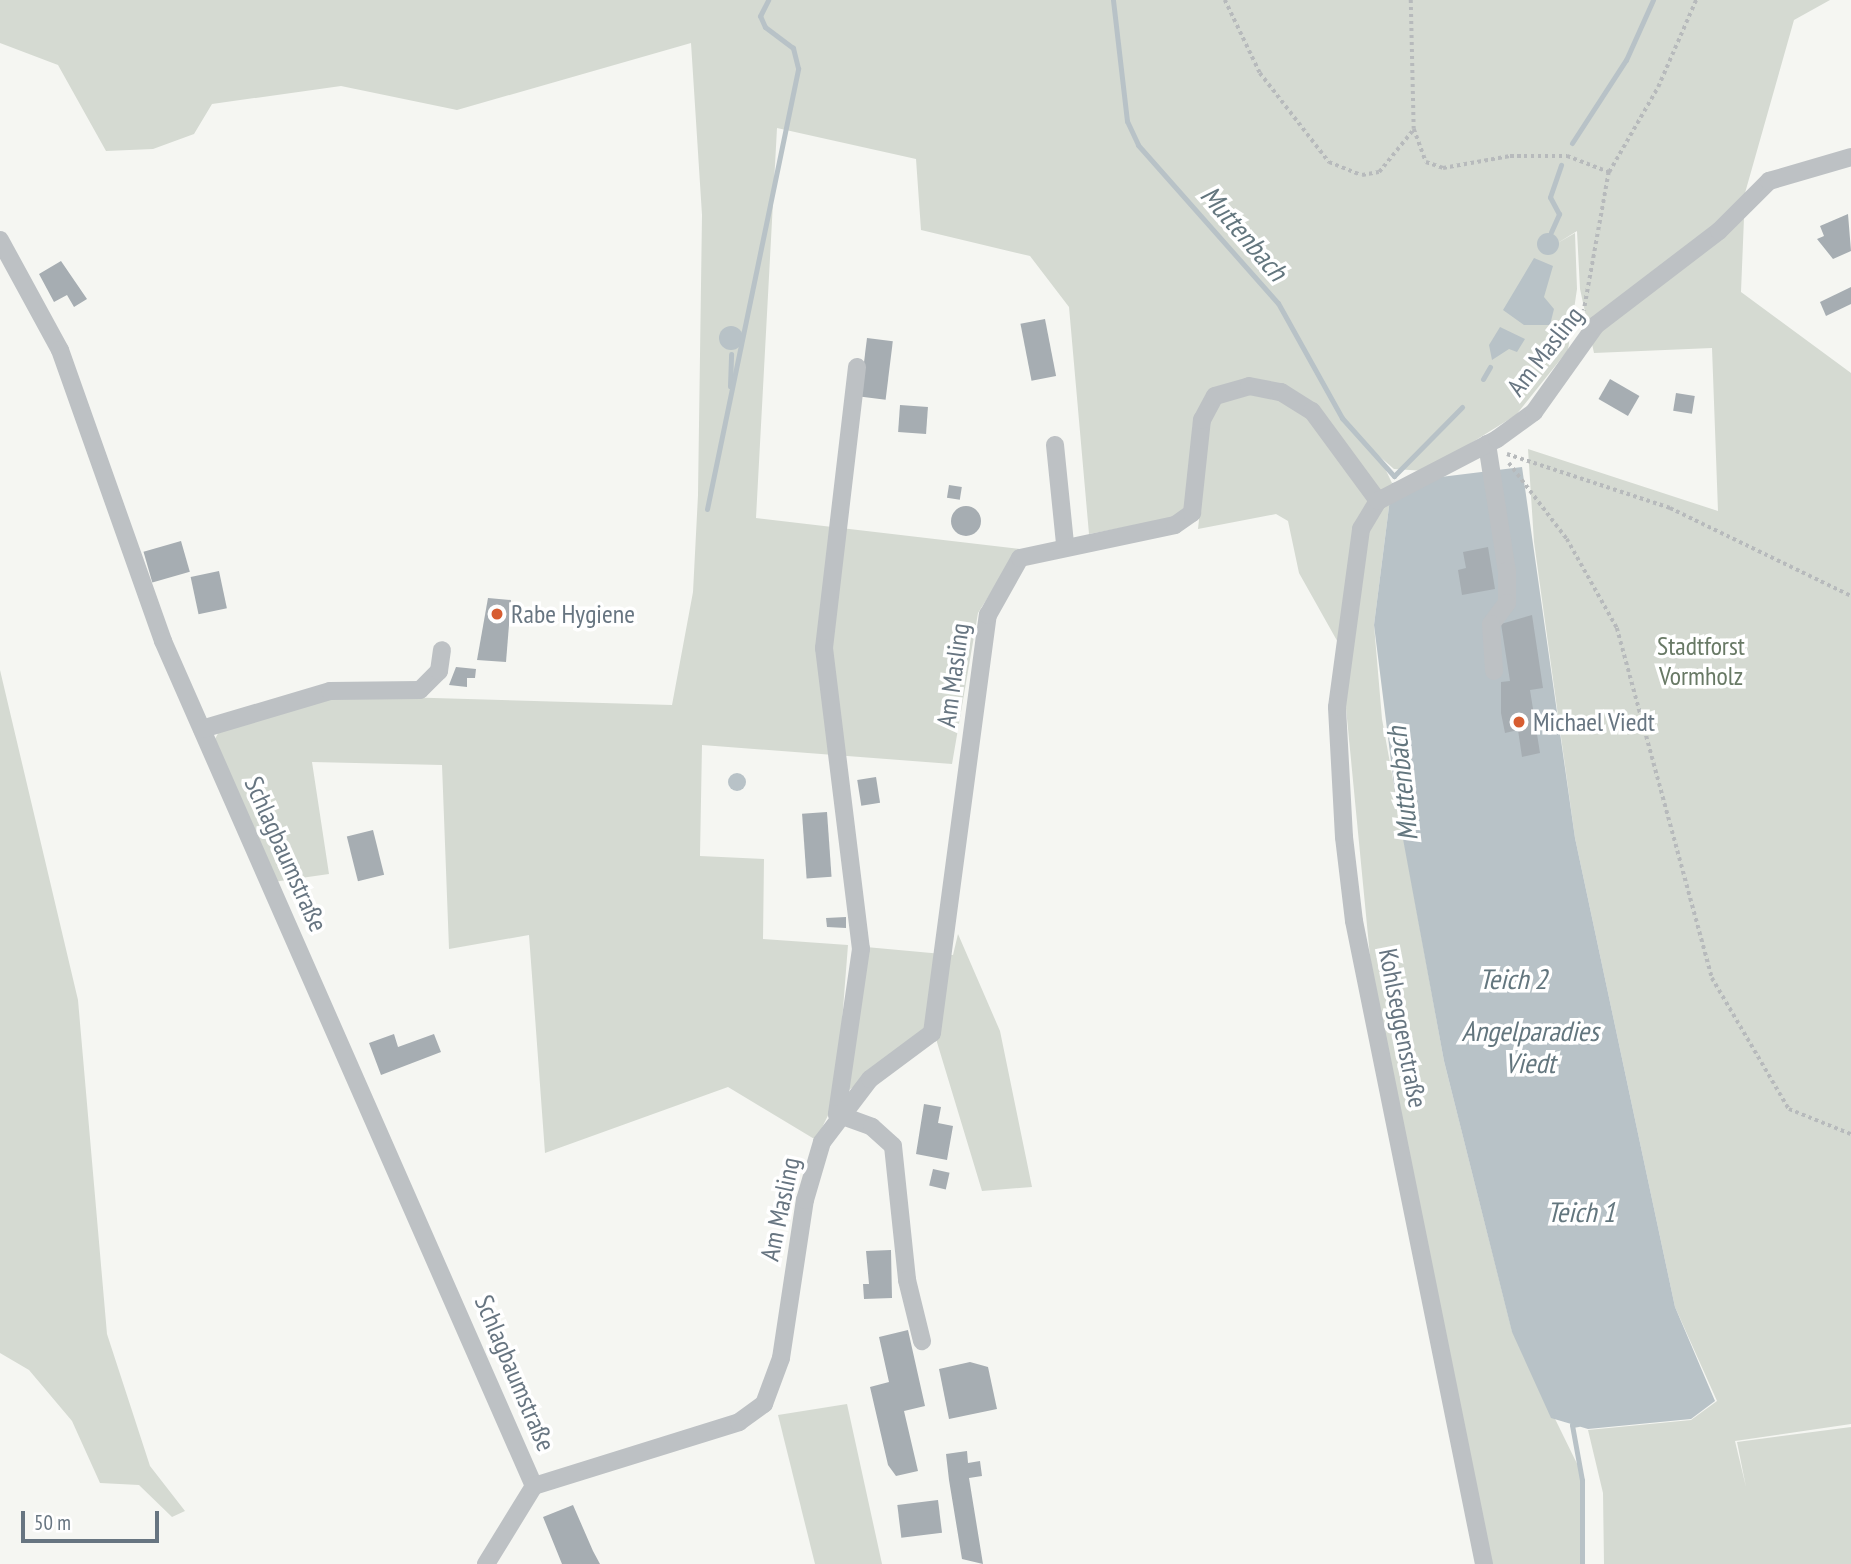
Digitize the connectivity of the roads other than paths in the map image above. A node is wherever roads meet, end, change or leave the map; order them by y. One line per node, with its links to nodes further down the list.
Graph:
1 (1851, 157): 4 (street, Am Masling)
2 (0, 240): 10 (street, Schlagbaumstraße)
3 (856, 367): 11 (street)
4 (1487, 444): 6 (street, Am Masling); 9 (street)
5 (1055, 445): 7 (street)
6 (1378, 501): 7 (street, Am Masling); 15 (street, Kohlseggenstraße)
7 (1065, 544): 11 (street, Am Masling)
8 (442, 650): 10 (street)
9 (1494, 671)
10 (202, 729): 13 (street, Schlagbaumstraße)
11 (838, 1114): 12 (street); 13 (street, Am Masling)
12 (922, 1342)
13 (534, 1486): 14 (street)
14 (486, 1564)
15 (1484, 1564)

